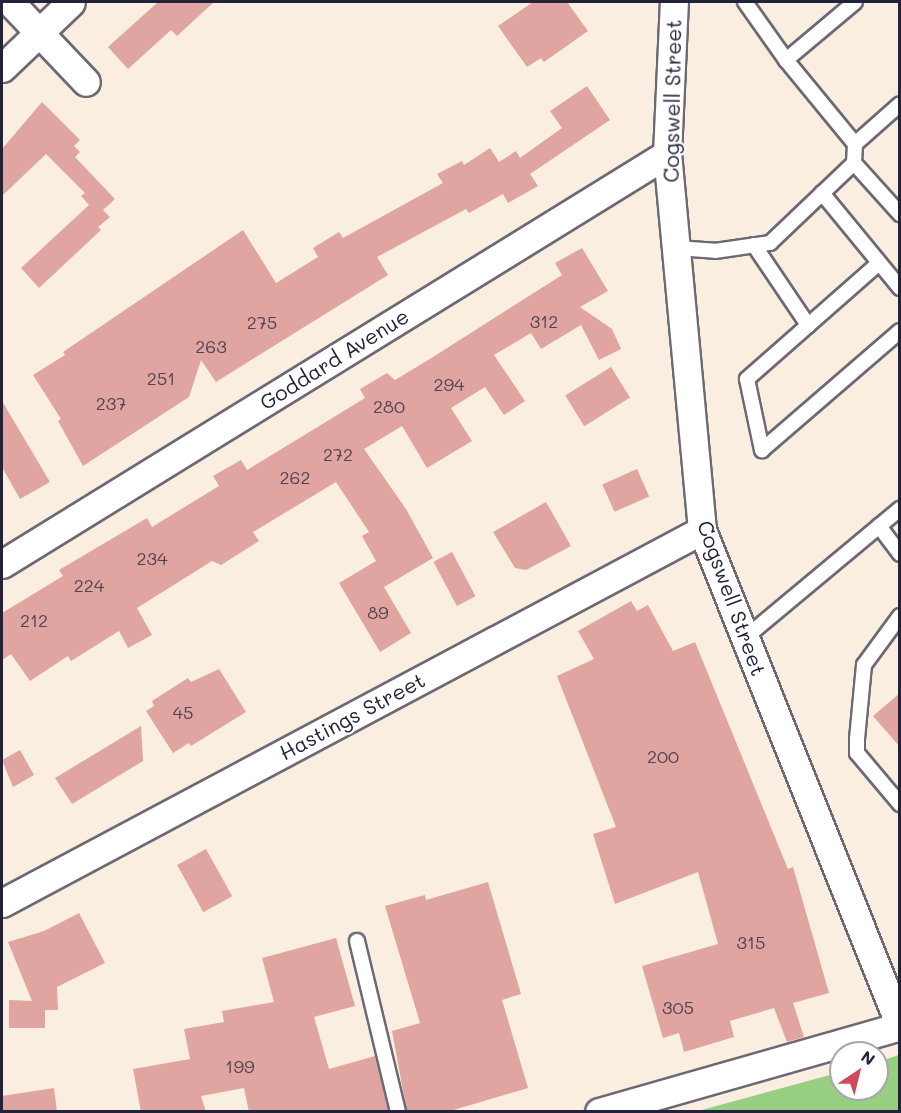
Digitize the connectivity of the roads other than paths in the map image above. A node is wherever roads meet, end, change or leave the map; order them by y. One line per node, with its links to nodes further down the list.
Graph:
1 (10, 2): 6 (street)
2 (71, 2): 6 (street)
3 (745, 2): 7 (lane)
4 (855, 2): 7 (lane)
5 (679, 5): 12 (street, Cogswell Street)
6 (39, 32): 8 (street); 9 (street)
7 (786, 60): 11 (lane)
8 (2, 68)
9 (86, 82)
10 (900, 104): 11 (lane)
11 (855, 144): 13 (lane)
12 (667, 154): 17 (street, Cogswell Street); 26 (street, Goddard Avenue)
13 (854, 163): 14 (lane); 15 (lane)
14 (822, 193): 16 (lane); 18 (lane)
15 (900, 214)
16 (754, 245): 17 (lane); 20 (lane)
17 (676, 248): 24 (street, Cogswell Street)
18 (879, 263): 19 (lane); 20 (lane)
19 (900, 288)
20 (808, 325): 21 (lane)
21 (900, 331)
22 (900, 509): 23 (lane)
23 (879, 526): 25 (lane); 28 (lane)
24 (702, 530): 28 (street, Cogswell Street); 30 (street, Hastings Street)
25 (900, 554)
26 (2, 564)
27 (900, 616): 29 (lane)
28 (745, 638): 32 (street, Cogswell Street)
29 (900, 804)
30 (2, 903)
31 (357, 941): 33 (lane)
32 (900, 1026): 34 (street)
33 (398, 1112)
34 (600, 1112)

